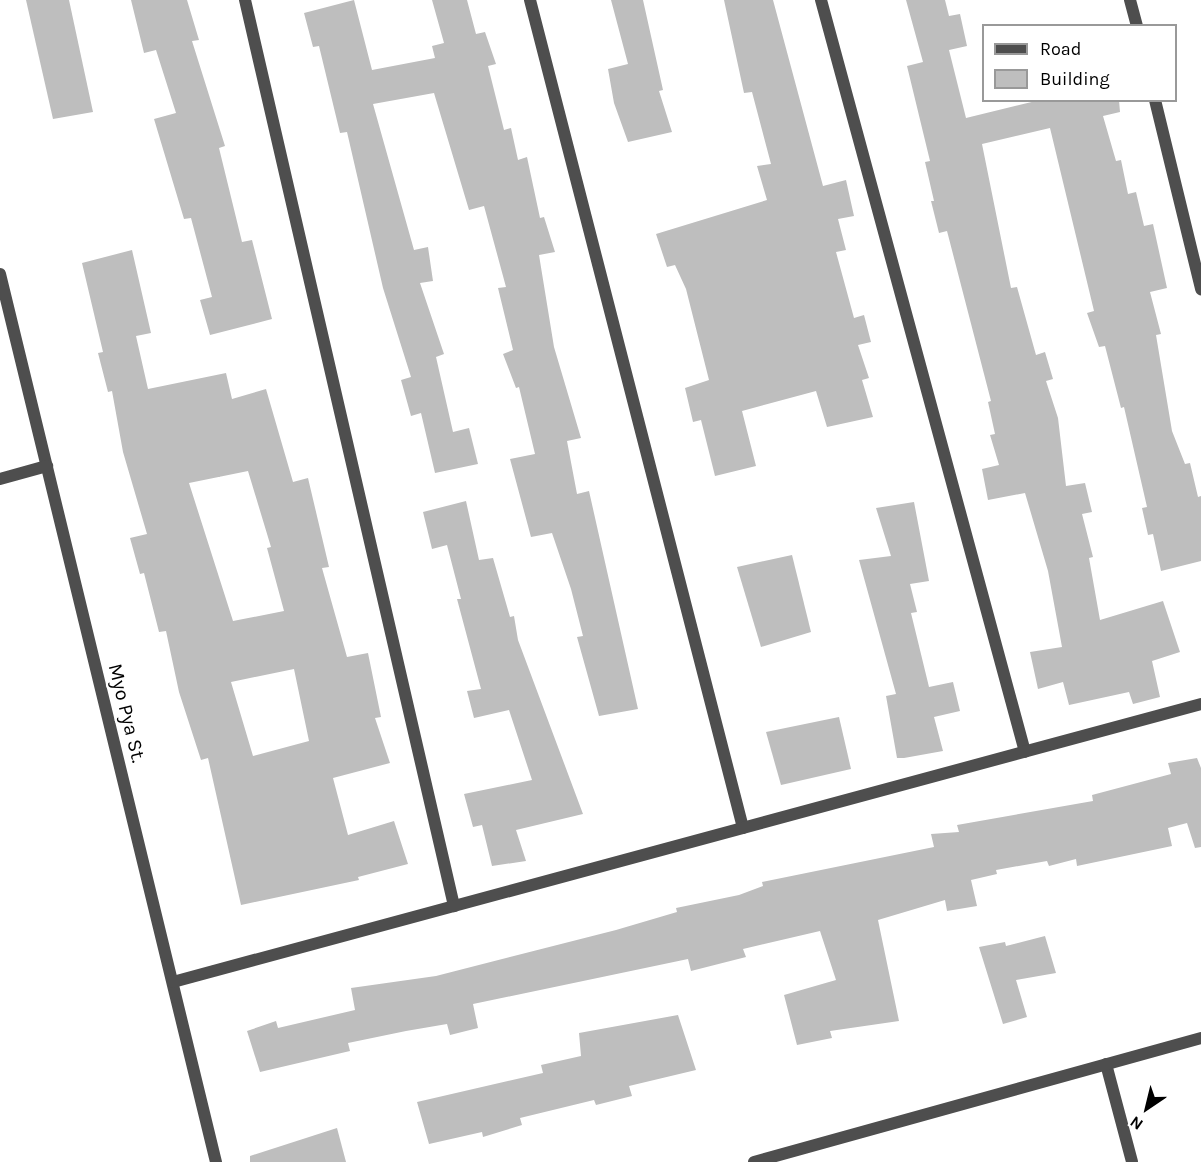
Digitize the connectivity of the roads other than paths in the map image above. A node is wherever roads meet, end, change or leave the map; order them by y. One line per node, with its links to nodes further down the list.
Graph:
1 (245, 0): 14 (street)
2 (530, 0): 13 (street)
3 (821, 0): 12 (street)
4 (1130, 0): 5 (street)
5 (1136, 24)
6 (1155, 102): 8 (street)
7 (0, 274): 9 (street, Myo Pya St.)
8 (1201, 289)
9 (47, 466): 10 (street); 15 (street, Myo Pya St.)
10 (0, 479)
11 (1201, 704): 12 (street)
12 (1025, 752): 13 (street)
13 (743, 828): 14 (street)
14 (454, 906): 15 (street)
15 (173, 982): 18 (street, Myo Pya St.)
16 (1201, 1038): 17 (street)
17 (1106, 1064): 19 (street); 20 (street)
18 (216, 1162)
19 (754, 1162)
20 (1132, 1162)

